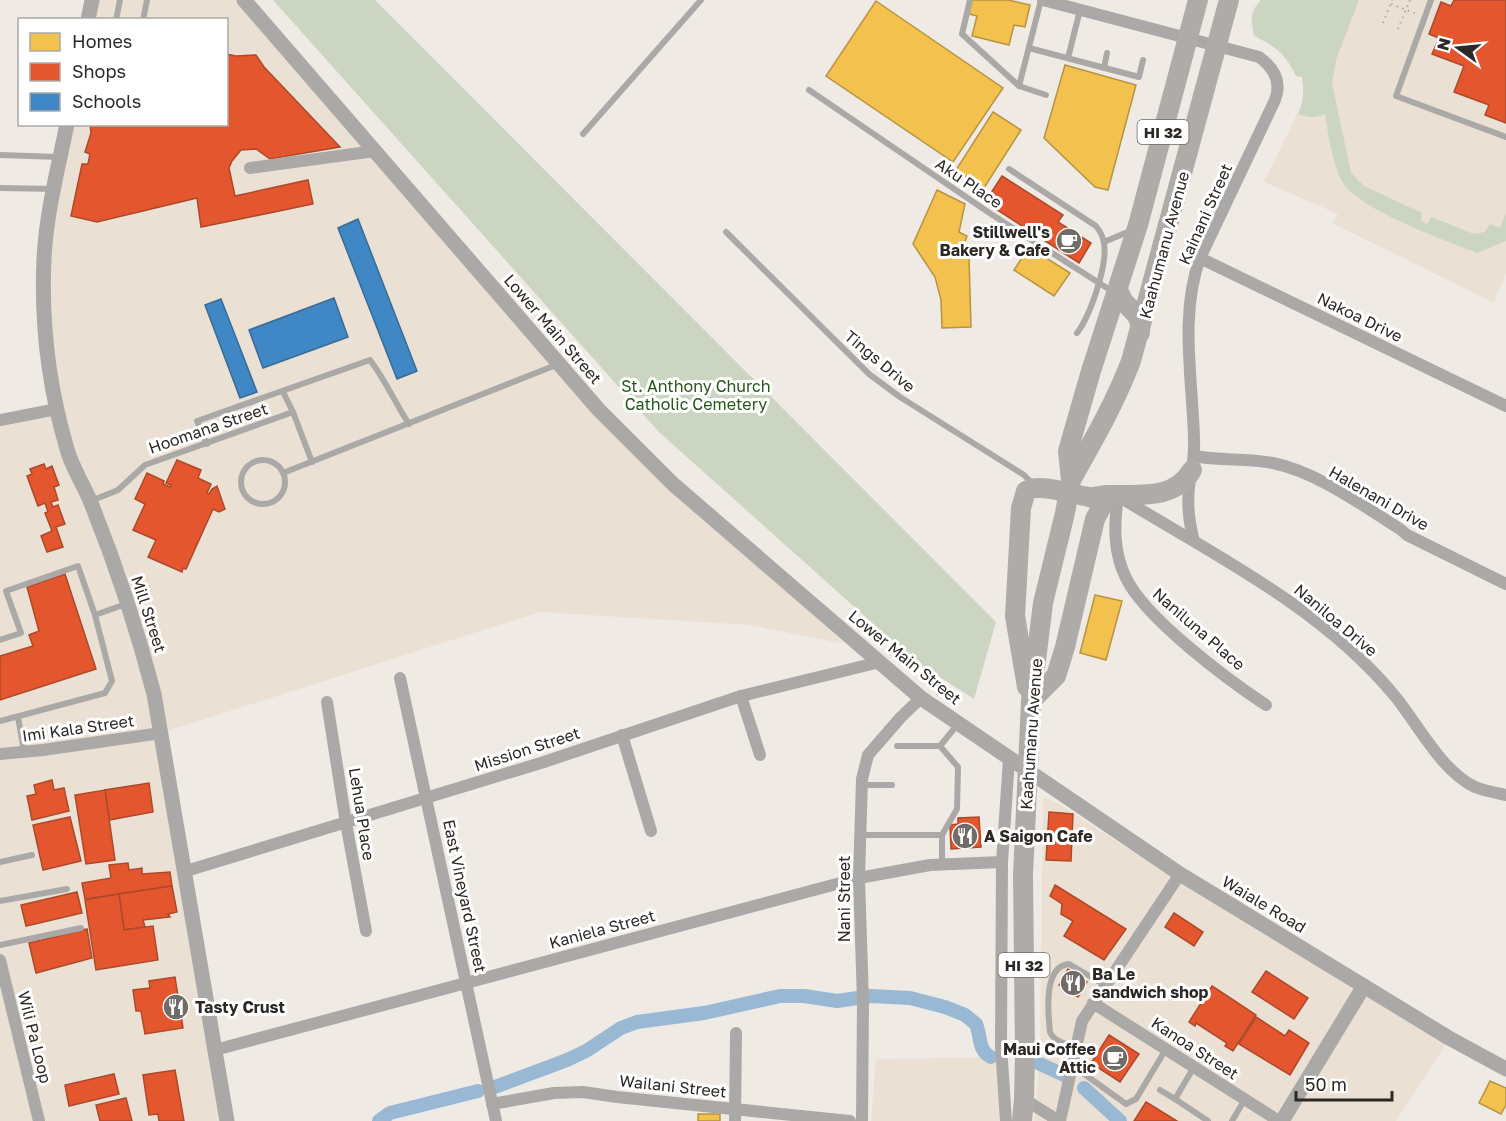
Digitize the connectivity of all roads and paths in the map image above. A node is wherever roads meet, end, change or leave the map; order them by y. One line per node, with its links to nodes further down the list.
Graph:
1 (92, 0): 17 (street)
2 (120, 0): 18 (lane)
3 (147, 0): 19 (lane)
4 (244, 0): 35 (street, Lower Main Street)
5 (700, 0): 33 (lane)
6 (970, 0): 29 (lane)
7 (1042, 0): 14 (street, Kainani Street); 24 (lane)
8 (1198, 0): 22 (main road, Kaahumanu Avenue / HI 32)
9 (1229, 0): 23 (main road, Kaahumanu Avenue / HI 32)
10 (1392, 0): 13 (path)
11 (1410, 0): 15 (path)
12 (1431, 0): 16 (lane)
13 (1391, 4): 15 (path); 20 (path)
14 (1077, 6): 22 (street, Kainani Street); 26 (lane)
15 (1406, 10): 16 (path); 21 (path)
16 (1425, 17): 34 (lane)
17 (88, 18)
18 (116, 18)
19 (143, 18)
20 (1383, 23)
21 (1398, 29)
22 (1188, 38): 23 (street, Kainani Street); 42 (main road, Kaahumanu Avenue / HI 32)
23 (1216, 45): 45 (street, Kainani Street); 46 (main road, Kaahumanu Avenue / HI 32)
24 (1029, 48): 26 (lane); 29 (lane)
25 (1107, 53): 28 (lane)
26 (1068, 58): 28 (lane)
27 (1143, 60): 28 (lane)
28 (1104, 68)
29 (1019, 86): 31 (lane)
30 (809, 90): 47 (lane, Aku Place)
31 (1046, 95)
32 (67, 126): 37 (street, Mill Street)
33 (583, 134)
34 (1506, 137)
35 (375, 151): 38 (street); 51 (street, Lower Main Street)
36 (0, 156): 37 (lane)
37 (61, 157): 41 (street, Mill Street)
38 (250, 168)
39 (1009, 170): 44 (lane)
40 (0, 188): 41 (lane)
41 (55, 189): 54 (street, Mill Street)
42 (1138, 225): 44 (lane); 48 (main road, Kaahumanu Avenue / HI 32)
43 (726, 232): 63 (lane, Tings Drive)
44 (1104, 242): 47 (lane)
45 (1200, 258): 53 (street, Nakoa Drive); 60 (street, Kainani Street)
46 (1156, 274): 48 (main road); 50 (main road, Kaahumanu Avenue / HI 32)
47 (1098, 283): 48 (lane, Aku Place); 49 (lane)
48 (1118, 290): 50 (main road); 62 (main road, Kaahumanu Avenue / HI 32)
49 (1077, 333)
50 (1140, 333): 62 (main road, Kaahumanu Avenue / HI 32)
51 (560, 363): 57 (lane); 71 (street, Lower Main Street)
52 (283, 392): 55 (lane); 57 (lane); 58 (lane)
53 (1506, 406)
54 (57, 409): 56 (street); 65 (street, Mill Street)
55 (293, 412): 58 (lane, Hoomana Street); 59 (lane, Hoomana Street)
56 (0, 420)
57 (409, 424): 59 (lane)
58 (207, 444): 65 (lane, Hoomana Street)
59 (312, 462): 61 (lane)
60 (1193, 463): 64 (main road); 66 (street, Kainani Street); 67 (street, Halenani Drive)
61 (283, 473): 61 (lane)
62 (1071, 480): 75 (main road, Kaahumanu Avenue / HI 32)
63 (1041, 488): 64 (main road); 75 (main road)
64 (1106, 496): 66 (street, Naniloa Drive); 75 (main road); 77 (street, Naniluna Place)
65 (91, 501): 68 (street, Mill Street)
66 (1194, 542): 91 (street, Naniloa Drive)
67 (1506, 584)
68 (128, 603): 69 (lane); 81 (street, Mill Street)
69 (95, 615): 70 (lane); 78 (lane)
70 (0, 640)
71 (880, 662): 73 (street, Mission Street); 74 (street, Lower Main Street)
72 (400, 678): 92 (street, East Vineyard Street)
73 (741, 696): 82 (street, Mission Street); 87 (street)
74 (921, 698): 80 (street, Lower Main Street); 89 (street, Nani Street)
75 (1031, 701): 122 (main road, Kaahumanu Avenue / HI 32)
76 (327, 702): 93 (street, Lehua Place)
77 (1266, 705)
78 (18, 717): 79 (lane); 85 (lane)
79 (0, 721)
80 (958, 724): 84 (lane); 88 (street, Lower Main Street)
81 (161, 733): 85 (street, Imi Kala Street); 101 (street, Mill Street)
82 (622, 735): 92 (street, Mission Street); 94 (street)
83 (897, 746): 84 (lane)
84 (940, 746): 96 (lane)
85 (24, 752): 86 (street, Imi Kala Street)
86 (0, 754)
87 (760, 755)
88 (1009, 759): 99 (street); 102 (street, Waiale Road)
89 (862, 785): 90 (lane); 95 (street, Nani Street)
90 (892, 785)
91 (1506, 795)
92 (427, 799): 93 (street, Mission Street); 110 (street, East Vineyard Street)
93 (346, 823): 101 (street, Mission Street); 107 (street, Lehua Place)
94 (651, 831)
95 (861, 835): 96 (lane); 103 (street, Nani Street)
96 (942, 835): 100 (lane)
97 (32, 855): 98 (lane)
98 (0, 862)
99 (1002, 862): 100 (street, Kaniela Street); 132 (street)
100 (942, 864): 103 (street, Kaniela Street)
101 (186, 871): 117 (street, Mill Street)
102 (1180, 874): 111 (street); 112 (street, Waiale Road)
103 (859, 878): 110 (street, Kaniela Street); 131 (street, Nani Street)
104 (67, 889): 105 (lane)
105 (0, 901)
106 (81, 928): 108 (lane)
107 (366, 931)
108 (0, 945)
109 (0, 960): 127 (street, Wili Pa Loop)
110 (466, 982): 117 (street, Kaniela Street); 125 (street, East Vineyard Street)
111 (1105, 985): 113 (street); 115 (lane)
112 (1364, 986): 120 (street, Waiale Road); 137 (street)
113 (1093, 1002): 115 (street); 116 (street, Kanoa Street)
114 (736, 1033): 126 (street)
115 (1076, 1047): 118 (street)
116 (1166, 1049): 118 (lane); 119 (street, Kanoa Street)
117 (215, 1050): 128 (street, Mill Street)
118 (1072, 1066): 134 (street)
119 (1194, 1067): 123 (lane); 124 (street, Kanoa Street)
120 (1506, 1070)
121 (1160, 1090): 123 (lane)
122 (1024, 1099): 133 (main road, Kaahumanu Avenue); 134 (street)
123 (1175, 1099): 135 (lane)
124 (1245, 1099): 136 (lane); 137 (street, Kanoa Street)
125 (492, 1104): 126 (street, Wailani Street); 129 (street, East Vineyard Street)
126 (735, 1115): 130 (street, Wailani Street)
127 (39, 1121)
128 (227, 1121)
129 (496, 1121)
130 (850, 1121)
131 (862, 1121)
132 (1006, 1121)
133 (1022, 1121)
134 (1059, 1121)
135 (1208, 1121)
136 (1232, 1121)
137 (1281, 1121)

